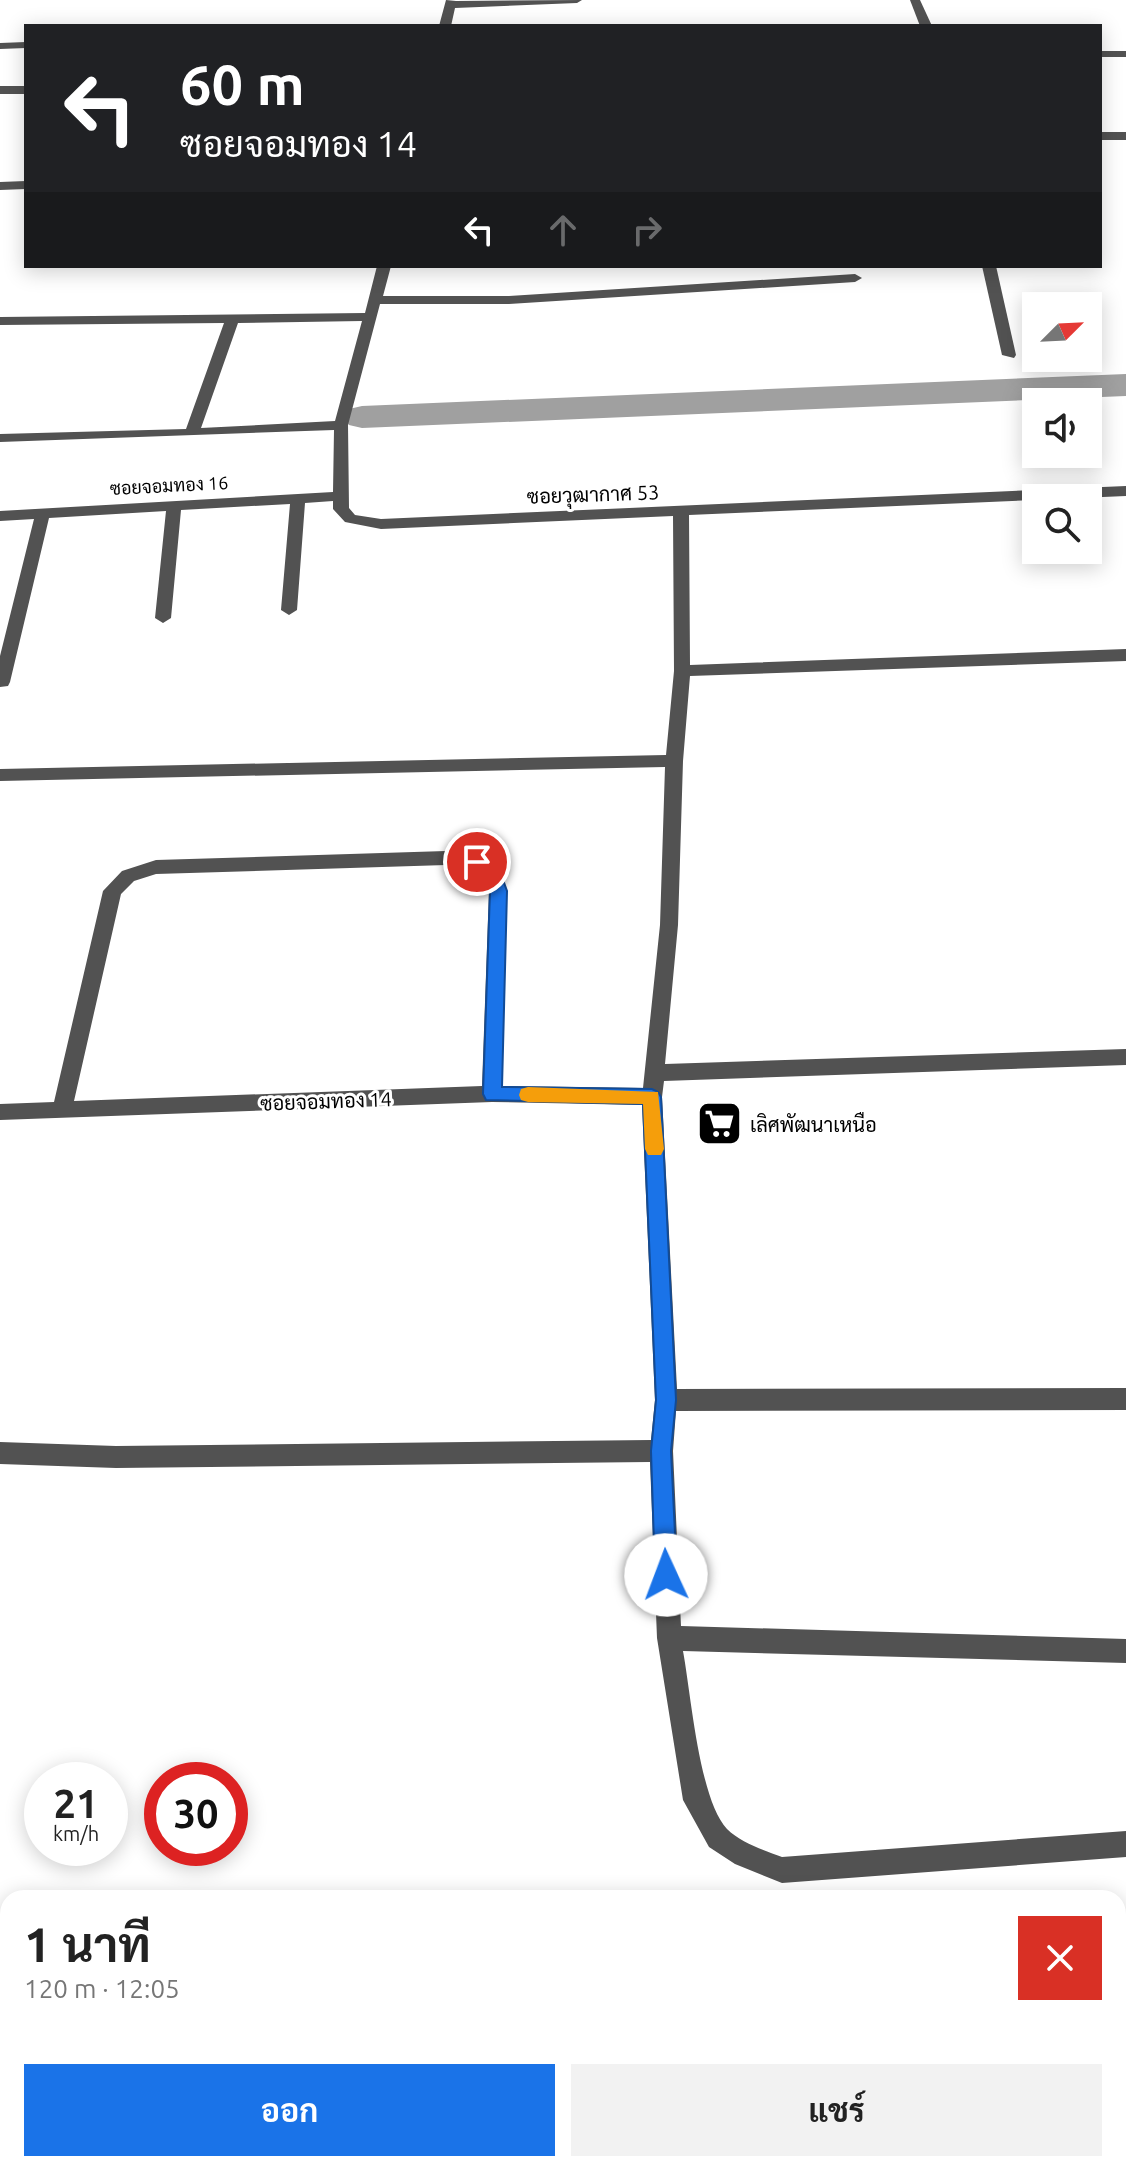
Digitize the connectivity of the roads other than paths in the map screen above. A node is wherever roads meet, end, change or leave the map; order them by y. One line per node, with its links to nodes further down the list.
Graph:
1 (577, 0): 3 (street)
2 (915, 0): 5 (street)
3 (450, 2): 4 (street)
4 (445, 24)
5 (925, 24)
6 (24, 45): 7 (street)
7 (0, 46)
8 (1102, 54): 9 (street)
9 (1126, 54)
10 (0, 90): 11 (street)
11 (24, 90)
12 (1102, 136): 13 (street)
13 (1126, 136)
14 (24, 185): 15 (street)
15 (0, 186)
16 (383, 268): 19 (street)
17 (989, 268): 23 (street)
18 (855, 278): 19 (street)
19 (375, 300): 20 (street)
20 (370, 317): 21 (street); 24 (street)
21 (232, 319): 22 (street); 25 (street)
22 (0, 321)
23 (1009, 355)
24 (341, 425): 25 (street); 28 (street)
25 (192, 433): 26 (street)
26 (0, 438)
27 (1126, 491): 31 (street)
28 (340, 496): 29 (street, ซอยจอมทอง 16); 31 (street, ซอยวุฒากาศ 53)
29 (298, 498): 30 (street, ซอยจอมทอง 16); 34 (street)
30 (174, 505): 32 (street, ซอยจอมทอง 16); 35 (street)
31 (681, 512): 37 (street, ซอยวุฒากาศ 53)
32 (43, 513): 33 (street, ซอยจอมทอง 16); 38 (street)
33 (0, 516)
34 (289, 610)
35 (163, 618)
36 (1126, 655): 37 (street)
37 (682, 671): 39 (street, ซอยวุฒากาศ 53)
38 (2, 682)
39 (674, 761): 40 (street); 42 (street, ซอยวุฒากาศ 53)
40 (0, 775)
41 (1126, 1057): 42 (street)
42 (653, 1073): 44 (street, ซอยวุฒากาศ 53)
43 (492, 1094): 44 (street, ซอยจอมทอง 14); 45 (street, ซอยจอมทอง 14); 45 (street)
44 (652, 1097): 48 (street, ซอยวุฒากาศ 53)
45 (62, 1111): 46 (street, ซอยจอมทอง 14)
46 (0, 1112)
47 (1126, 1399): 48 (street)
48 (666, 1400): 49 (street, ซอยวุฒากาศ 53)
49 (661, 1451): 50 (street); 51 (street, ซอยวุฒากาศ 53)
50 (0, 1453)
51 (669, 1638): 52 (street); 53 (street, ซอยวุฒากาศ 53)
52 (1126, 1651)
53 (1126, 1844)

